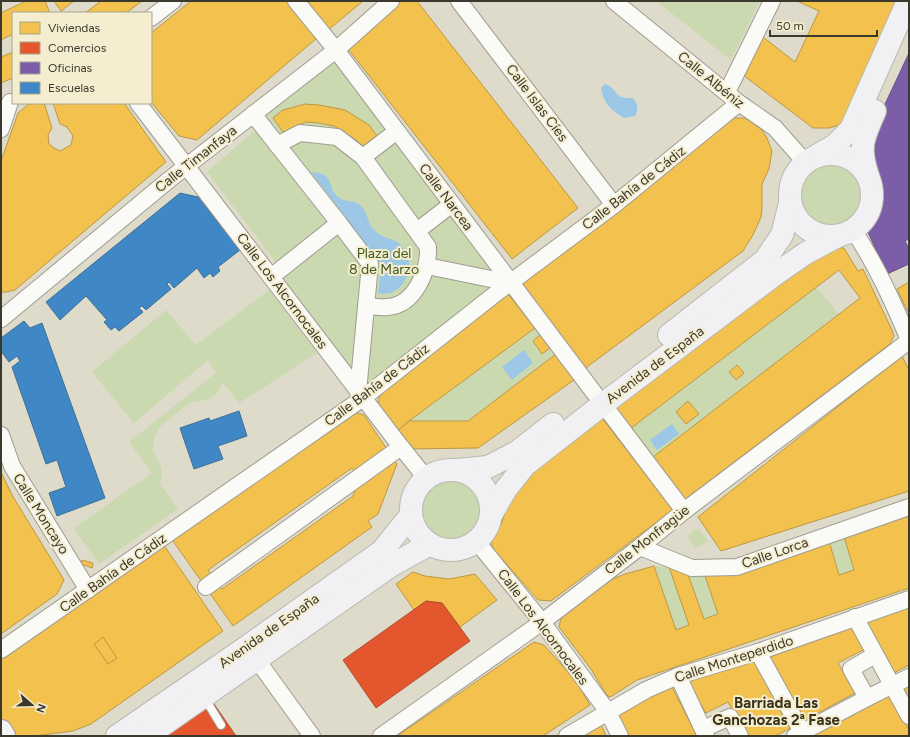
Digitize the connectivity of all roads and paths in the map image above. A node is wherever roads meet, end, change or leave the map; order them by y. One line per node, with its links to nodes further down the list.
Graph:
1 (173, 1): 8 (street)
2 (296, 1): 10 (street, Calle Narcea)
3 (391, 1): 10 (street, Calle Timanfaya)
4 (459, 1): 25 (street, Calle Islas Cíes)
5 (614, 1): 11 (street, Calle Albéniz)
6 (772, 1): 11 (street)
7 (908, 1): 20 (main road)
8 (152, 17)
9 (909, 36): 22 (main road)
10 (336, 50): 15 (street, Calle Timanfaya); 17 (street, Calle Narcea)
11 (727, 92): 13 (street, Calle Albéniz)
12 (8, 102): 16 (street)
13 (739, 103): 20 (street, Calle Albéniz); 25 (street, Calle Bahía de Cádiz)
14 (139, 104): 21 (street, Calle Los Alcornocales)
15 (253, 114): 18 (street); 21 (street, Calle Timanfaya)
16 (1, 129)
17 (397, 131): 19 (street); 24 (street, Calle Narcea)
18 (277, 145): 19 (street); 26 (street)
19 (363, 157): 27 (street)
20 (811, 159): 22 (main road); 23 (main road)
21 (187, 166): 30 (street, Calle Los Alcornocales); 33 (street, Calle Timanfaya)
22 (868, 176): 28 (main road)
23 (790, 203): 28 (main road); 36 (main road, Avenida de España)
24 (452, 204): 27 (street); 31 (street, Calle Narcea)
25 (614, 205): 31 (street, Calle Bahía de Cádiz)
26 (339, 223): 30 (street); 32 (street)
27 (417, 231): 29 (street)
28 (846, 233): 34 (street); 36 (main road, Avenida de España)
29 (427, 266): 31 (street); 32 (street)
30 (271, 277): 35 (street, Calle Los Alcornocales)
31 (510, 282): 35 (street, Calle Bahía de Cádiz); 36 (street, Calle Narcea)
32 (366, 306): 35 (street)
33 (1, 319)
34 (909, 341): 42 (street, Calle Monfragüe)
35 (361, 395): 38 (street, Calle Los Alcornocales); 49 (street, Calle Bahía de Cádiz)
36 (599, 399): 39 (main road, Avenida de España); 42 (street, Calle Narcea); 43 (main road, Avenida de España)
37 (1, 435): 49 (street, Calle Moncayo)
38 (401, 448): 40 (street, Calle Los Alcornocales); 48 (street)
39 (457, 470): 40 (main road); 43 (main road)
40 (426, 478): 44 (main road)
41 (909, 507): 47 (street, Calle Lorca)
42 (684, 511): 47 (street, Calle Monfragüe)
43 (491, 515): 45 (main road)
44 (411, 516): 46 (main road); 69 (main road, Avenida de España)
45 (477, 542): 46 (main road); 52 (street, Calle Los Alcornocales)
46 (430, 544): 56 (main road, Avenida de España)
47 (640, 546): 52 (street, Calle Monfragüe)
48 (206, 587)
49 (88, 590): 53 (street, Calle Bahía de Cádiz)
50 (909, 599): 51 (street, Calle Monteperdido)
51 (855, 617): 54 (street, Calle Monteperdido); 55 (street)
52 (542, 622): 62 (street, Calle Los Alcornocales); 72 (street, Calle Monfragüe)
53 (1, 650)
54 (758, 652): 57 (street, Calle Monteperdido); 67 (street)
55 (875, 655): 59 (street); 61 (street)
56 (257, 660): 60 (main road, Avenida de España); 71 (street)
57 (678, 676): 62 (street, Calle Monteperdido); 66 (street)
58 (909, 677): 59 (street)
59 (893, 686): 61 (street); 63 (street)
60 (204, 697): 64 (lane); 70 (main road, Avenida de España)
61 (867, 698): 67 (street)
62 (608, 712): 73 (street, Calle Monteperdido); 74 (street, Calle Los Alcornocales)
63 (909, 716)
64 (221, 726)
65 (1, 731): 68 (street)
66 (705, 733): 75 (street)
67 (799, 734)
68 (4, 736)
69 (117, 736)
70 (147, 736)
71 (312, 736)
72 (381, 736)
73 (567, 736)
74 (620, 736)
75 (740, 736)

